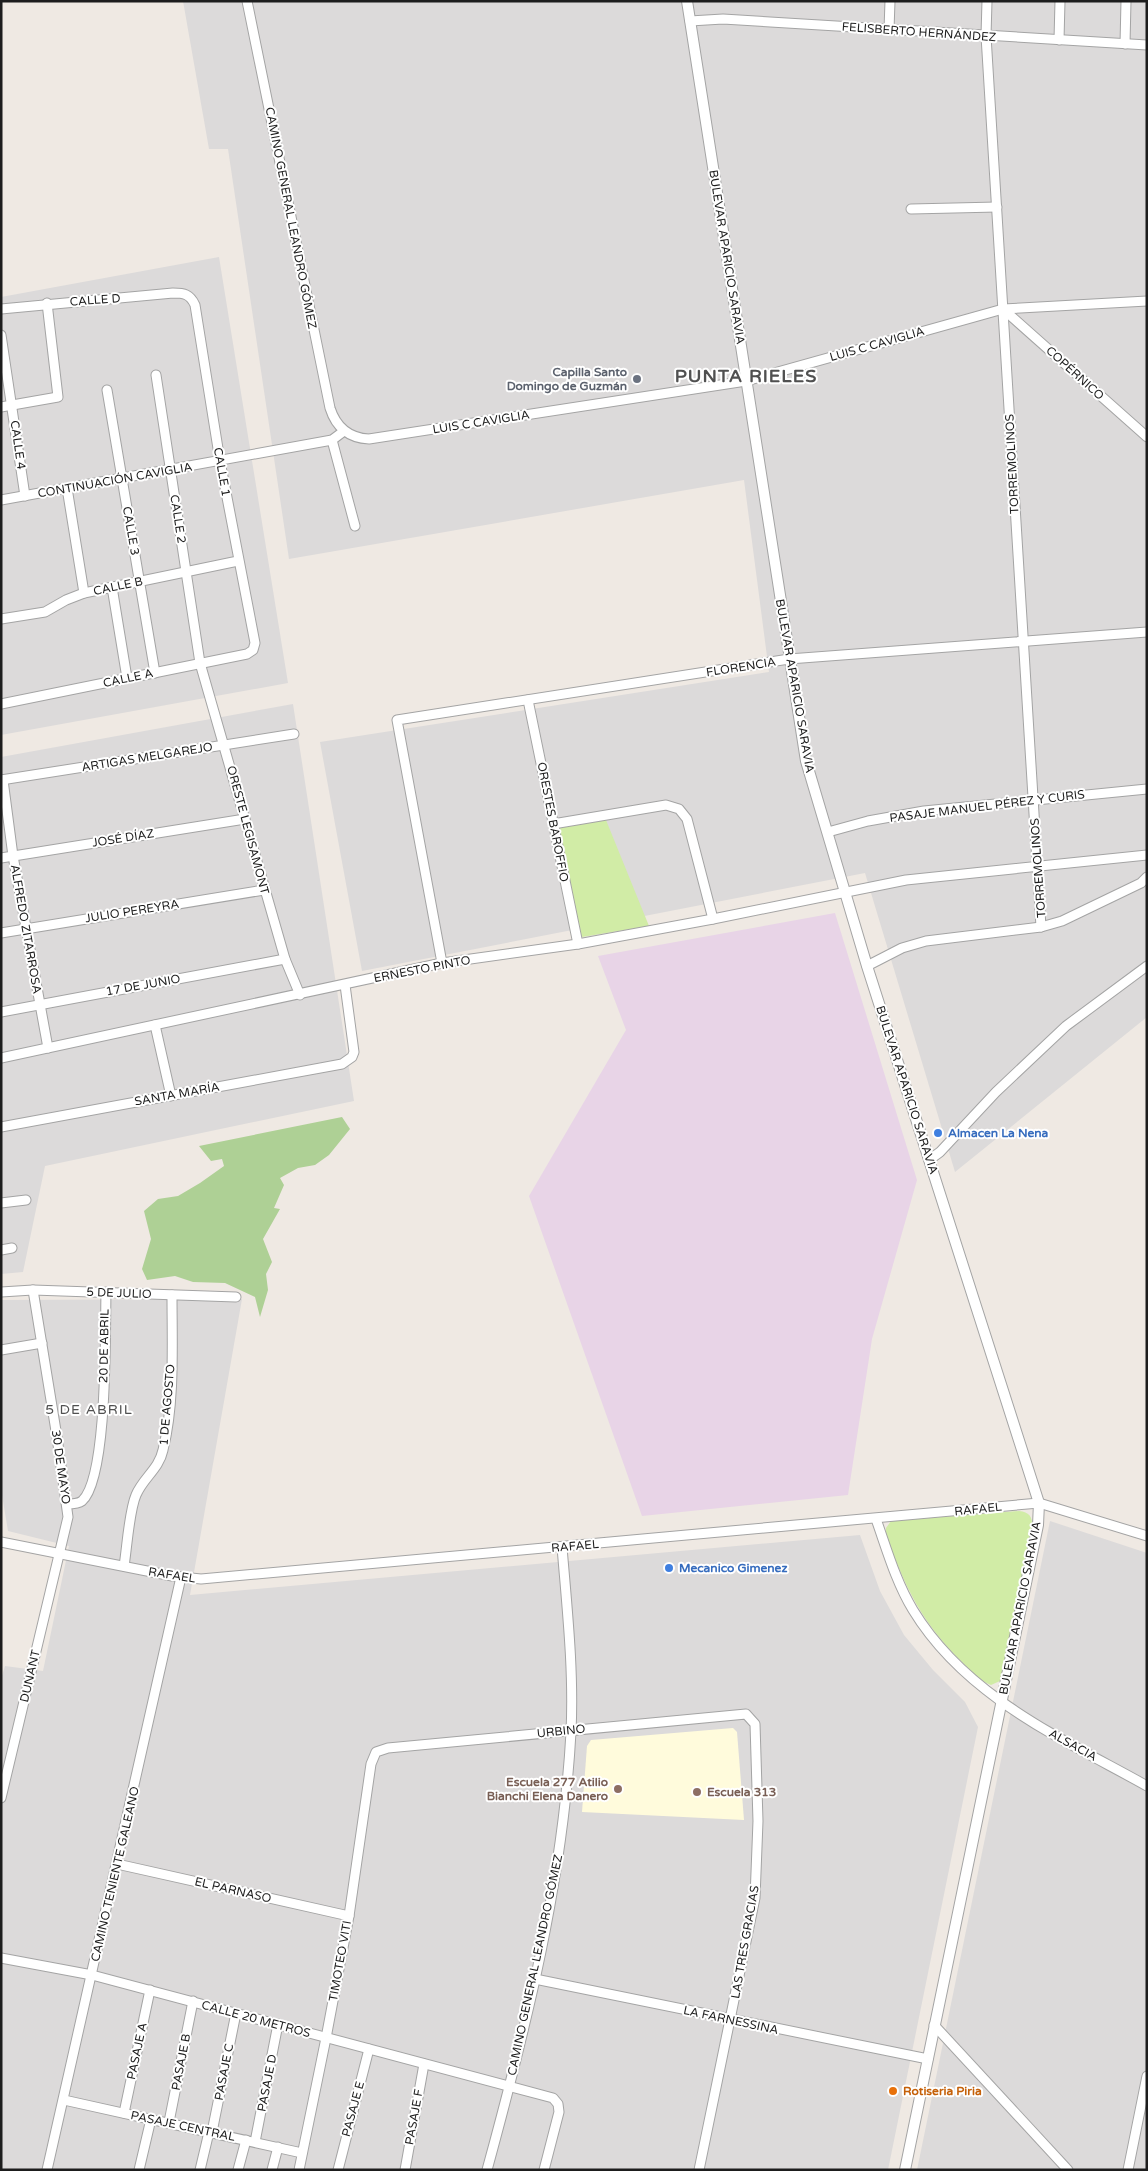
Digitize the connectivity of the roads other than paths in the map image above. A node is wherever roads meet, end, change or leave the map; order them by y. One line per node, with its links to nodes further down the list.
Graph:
1 (247, 1): 26 (street, CAMINO GENERAL LEANDRO GÓMEZ)
2 (687, 1): 7 (street, BULEVAR APARICIO SARAVIA)
3 (890, 1): 8 (street)
4 (987, 1): 9 (street, TORREMOLINOS)
5 (1060, 1): 10 (street)
6 (1126, 1): 11 (street)
7 (690, 21): 8 (street, FELISBERTO HERNÁNDEZ); 22 (street, BULEVAR APARICIO SARAVIA)
8 (888, 30): 9 (street, FELISBERTO HERNÁNDEZ)
9 (986, 36): 10 (street, FELISBERTO HERNÁNDEZ); 13 (street, TORREMOLINOS)
10 (1059, 40): 11 (street, FELISBERTO HERNÁNDEZ)
11 (1125, 44): 12 (street, FELISBERTO HERNÁNDEZ)
12 (1147, 46)
13 (997, 207): 14 (street); 19 (street, TORREMOLINOS)
14 (911, 209)
15 (188, 295): 17 (street, CALLE D); 29 (street, CALLE 1)
16 (1147, 300): 19 (street, LUIS C CAVIGLIA)
17 (48, 303): 18 (street, CALLE D); 24 (street)
18 (1, 309)
19 (1003, 309): 22 (street, LUIS C CAVIGLIA); 27 (street, COPÉRNICO); 43 (street, TORREMOLINOS)
20 (1, 335): 24 (street, CALLE 4)
21 (156, 375): 30 (street, CALLE 2)
22 (746, 381): 26 (street, LUIS C CAVIGLIA); 45 (street, BULEVAR APARICIO SARAVIA)
23 (107, 390): 31 (street, CALLE 3)
24 (12, 405): 25 (street); 33 (street, CALLE 4)
25 (1, 407)
26 (344, 431): 28 (street, CONTINUACIÓN CAVIGLIA)
27 (1147, 437)
28 (332, 440): 29 (street, CONTINUACIÓN CAVIGLIA); 35 (street)
29 (220, 461): 30 (street, CONTINUACIÓN CAVIGLIA); 36 (street, CALLE 1)
30 (170, 470): 31 (street, CONTINUACIÓN CAVIGLIA); 37 (street, CALLE 2)
31 (122, 479): 32 (street, CONTINUACIÓN CAVIGLIA); 38 (street, CALLE 3)
32 (68, 488): 33 (street, CONTINUACIÓN CAVIGLIA); 40 (street)
33 (25, 496): 34 (street, CONTINUACIÓN CAVIGLIA)
34 (1, 500)
35 (355, 526)
36 (238, 561): 37 (street, CALLE B); 44 (street, CALLE 1)
37 (186, 571): 38 (street, CALLE B); 46 (street, CALLE 2)
38 (139, 581): 39 (street, CALLE B); 47 (street, CALLE 3)
39 (112, 587): 40 (street, CALLE B); 48 (street)
40 (84, 593): 41 (street, CALLE B)
41 (1, 619)
42 (1147, 632): 43 (street, FLORENCIA)
43 (1023, 642): 45 (street, FLORENCIA); 55 (street, TORREMOLINOS)
44 (253, 650): 46 (street, CALLE A)
45 (790, 659): 49 (street, FLORENCIA); 58 (street, BULEVAR APARICIO SARAVIA)
46 (200, 664): 47 (street, CALLE A); 52 (street, ORESTE LEGISAMONT)
47 (155, 673): 48 (street, CALLE A)
48 (127, 678): 50 (street, CALLE A)
49 (528, 700): 57 (street, ORESTES BAROFFIO); 72 (street, FLORENCIA)
50 (1, 704)
51 (294, 734): 52 (street, ARTIGAS MELGAREJO)
52 (224, 745): 53 (street, ARTIGAS MELGAREJO); 56 (street, ORESTE LEGISAMONT)
53 (2, 780): 60 (street, ALFREDO ZITARROSA)
54 (1147, 789): 55 (street, PASAJE MANUEL PÉREZ Y CURIS)
55 (1033, 799): 58 (street, PASAJE MANUEL PÉREZ Y CURIS); 62 (street, TORREMOLINOS)
56 (245, 819): 60 (street, JOSÉ DÍAZ); 64 (street, ORESTE LEGISAMONT)
57 (553, 824): 66 (street); 70 (street, ORESTES BAROFFIO)
58 (828, 832): 65 (street, BULEVAR APARICIO SARAVIA)
59 (1147, 855): 62 (street, ERNESTO PINTO)
60 (13, 856): 61 (street, JOSÉ DÍAZ); 68 (street, ALFREDO ZITARROSA)
61 (1, 858)
62 (1037, 865): 65 (street, ERNESTO PINTO); 67 (street, TORREMOLINOS)
63 (1147, 877): 67 (street)
64 (264, 890): 68 (street, JULIO PEREYRA); 71 (street, ORESTE LEGISAMONT)
65 (844, 892): 66 (street, ERNESTO PINTO); 73 (street, BULEVAR APARICIO SARAVIA)
66 (713, 919): 70 (street, ERNESTO PINTO)
67 (1041, 927): 73 (street)
68 (26, 929): 69 (street, JULIO PEREYRA); 77 (street, ALFREDO ZITARROSA)
69 (1, 933)
70 (578, 944): 72 (street, ERNESTO PINTO)
71 (284, 959): 76 (street, ORESTE LEGISAMONT); 77 (street, 17 DE JUNIO)
72 (442, 963): 75 (street, ERNESTO PINTO)
73 (867, 966): 84 (street, BULEVAR APARICIO SARAVIA)
74 (1147, 966): 84 (street)
75 (345, 985): 76 (street, ERNESTO PINTO); 82 (street, SANTA MARÍA)
76 (300, 995): 79 (street, ERNESTO PINTO)
77 (40, 1004): 78 (street, 17 DE JUNIO); 80 (street, ALFREDO ZITARROSA)
78 (1, 1012)
79 (154, 1025): 80 (street, ERNESTO PINTO); 82 (street)
80 (48, 1048): 81 (street, ERNESTO PINTO)
81 (1, 1058)
82 (171, 1096): 83 (street, SANTA MARÍA)
83 (1, 1127)
84 (929, 1160): 96 (street, BULEVAR APARICIO SARAVIA)
85 (26, 1200): 86 (street)
86 (1, 1203)
87 (12, 1248): 88 (street)
88 (1, 1250)
89 (34, 1290): 90 (street, 5 DE JULIO); 91 (street, 5 DE JULIO); 94 (street, 30 DE MAYO)
90 (1, 1292)
91 (106, 1292): 92 (street, 5 DE JULIO); 97 (street, 20 DE ABRIL)
92 (172, 1295): 93 (street, 5 DE JULIO); 103 (street, 1 DE AGOSTO)
93 (236, 1297)
94 (42, 1343): 95 (street); 97 (street, 30 DE MAYO)
95 (1, 1350)
96 (1039, 1503): 98 (street, RAFAEL); 99 (street, RAFAEL); 105 (street, BULEVAR APARICIO SARAVIA)
97 (67, 1504): 102 (street, 30 DE MAYO)
98 (876, 1519): 101 (street, RAFAEL); 105 (street, ALSACIA)
99 (1147, 1536)
100 (1, 1542): 102 (street, RAFAEL)
101 (562, 1547): 104 (street, RAFAEL); 107 (street, CAMINO GENERAL LEANDRO GÓMEZ)
102 (58, 1554): 103 (street, RAFAEL); 110 (street, DUNANT)
103 (124, 1566): 104 (street, RAFAEL)
104 (181, 1577): 111 (street, CAMINO TENIENTE GALEANO)
105 (1001, 1702): 109 (street, ALSACIA); 121 (street, BULEVAR APARICIO SARAVIA)
106 (746, 1714): 107 (street, URBINO); 119 (street, LAS TRES GRACIAS)
107 (571, 1730): 108 (street, URBINO); 115 (street, CAMINO GENERAL LEANDRO GÓMEZ)
108 (376, 1752): 112 (street, TIMOTEO VITI)
109 (1147, 1786)
110 (1, 1798)
111 (117, 1864): 112 (street, EL PARNASO); 114 (street, CAMINO TENIENTE GALEANO)
112 (349, 1916): 122 (street, TIMOTEO VITI)
113 (1, 1958): 114 (street, CALLE 20 METROS)
114 (92, 1975): 116 (street, CALLE 20 METROS); 128 (street, CAMINO TENIENTE GALEANO)
115 (535, 1979): 119 (street, LA FARNESSINA); 127 (street, CAMINO GENERAL LEANDRO GÓMEZ)
116 (150, 1990): 117 (street, CALLE 20 METROS); 129 (street, PASAJE A)
117 (193, 2001): 118 (street, CALLE 20 METROS); 131 (street, PASAJE B)
118 (236, 2013): 120 (street, CALLE 20 METROS); 132 (street, PASAJE C)
119 (731, 2020): 124 (street, LA FARNESSINA); 146 (street, LAS TRES GRACIAS)
120 (278, 2024): 122 (street, CALLE 20 METROS); 133 (street, PASAJE D)
121 (934, 2025): 124 (street, BULEVAR APARICIO SARAVIA); 148 (street)
122 (326, 2038): 123 (street, CALLE 20 METROS); 135 (street, TIMOTEO VITI)
123 (369, 2049): 125 (street, CALLE 20 METROS); 142 (street, PASAJE E)
124 (928, 2059): 147 (street, BULEVAR APARICIO SARAVIA)
125 (424, 2064): 127 (street, CALLE 20 METROS); 143 (street, PASAJE F)
126 (1147, 2076): 149 (street)
127 (510, 2086): 144 (street, CAMINO GENERAL LEANDRO GÓMEZ); 145 (street, CALLE 20 METROS)
128 (64, 2100): 129 (street, PASAJE CENTRAL); 136 (street, CAMINO TENIENTE GALEANO)
129 (124, 2113): 130 (street, PASAJE CENTRAL)
130 (151, 2119): 131 (street, PASAJE CENTRAL); 137 (street)
131 (169, 2122): 132 (street, PASAJE CENTRAL)
132 (210, 2132): 133 (street, PASAJE CENTRAL); 138 (street, PASAJE C)
133 (251, 2141): 134 (street, PASAJE CENTRAL); 139 (street, PASAJE D)
134 (278, 2147): 135 (street, PASAJE CENTRAL); 140 (street)
135 (302, 2153): 141 (street, TIMOTEO VITI)
136 (47, 2170)
137 (139, 2170)
138 (200, 2170)
139 (238, 2170)
140 (272, 2170)
141 (299, 2170)
142 (338, 2170)
143 (406, 2170)
144 (487, 2170)
145 (544, 2170)
146 (699, 2170)
147 (905, 2170)
148 (1068, 2170)
149 (1128, 2170)

